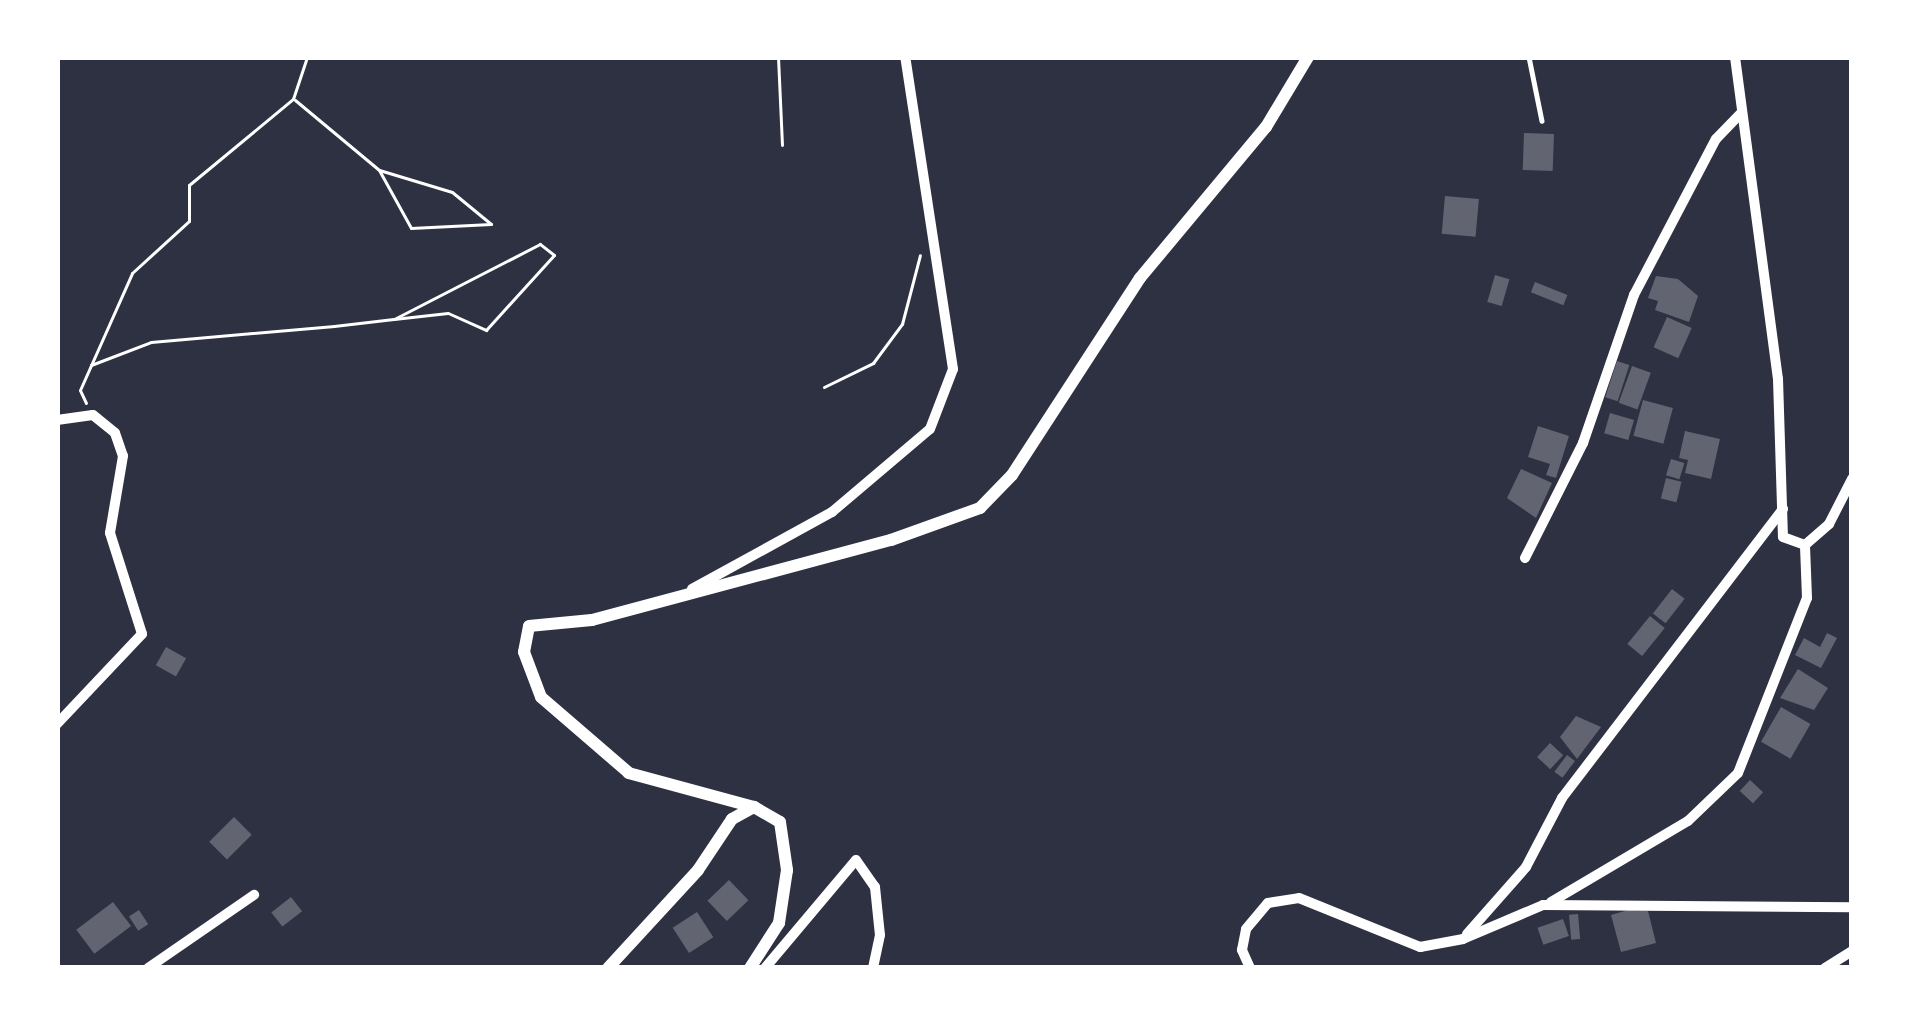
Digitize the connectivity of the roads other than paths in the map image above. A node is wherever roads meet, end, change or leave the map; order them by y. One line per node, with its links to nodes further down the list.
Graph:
1 (905, 57): 12 (street)
2 (1308, 57): 12 (street)
3 (1529, 57): 6 (lane)
4 (1735, 57): 5 (street)
5 (1742, 112): 9 (street); 11 (street)
6 (1542, 121)
7 (57, 420): 13 (street)
8 (1852, 479): 10 (street)
9 (1783, 509): 10 (street); 18 (street)
10 (1805, 545): 16 (street)
11 (1525, 558)
12 (679, 597): 14 (street)
13 (57, 724)
14 (754, 807): 21 (street); 22 (street)
15 (254, 895): 20 (street)
16 (1543, 905): 17 (street); 18 (street)
17 (1852, 907)
18 (1462, 939): 25 (street)
19 (1852, 951): 26 (street)
20 (148, 968)
21 (608, 968)
22 (750, 968)
23 (766, 968): 24 (street)
24 (873, 968)
25 (1250, 968)
26 (1826, 968)

